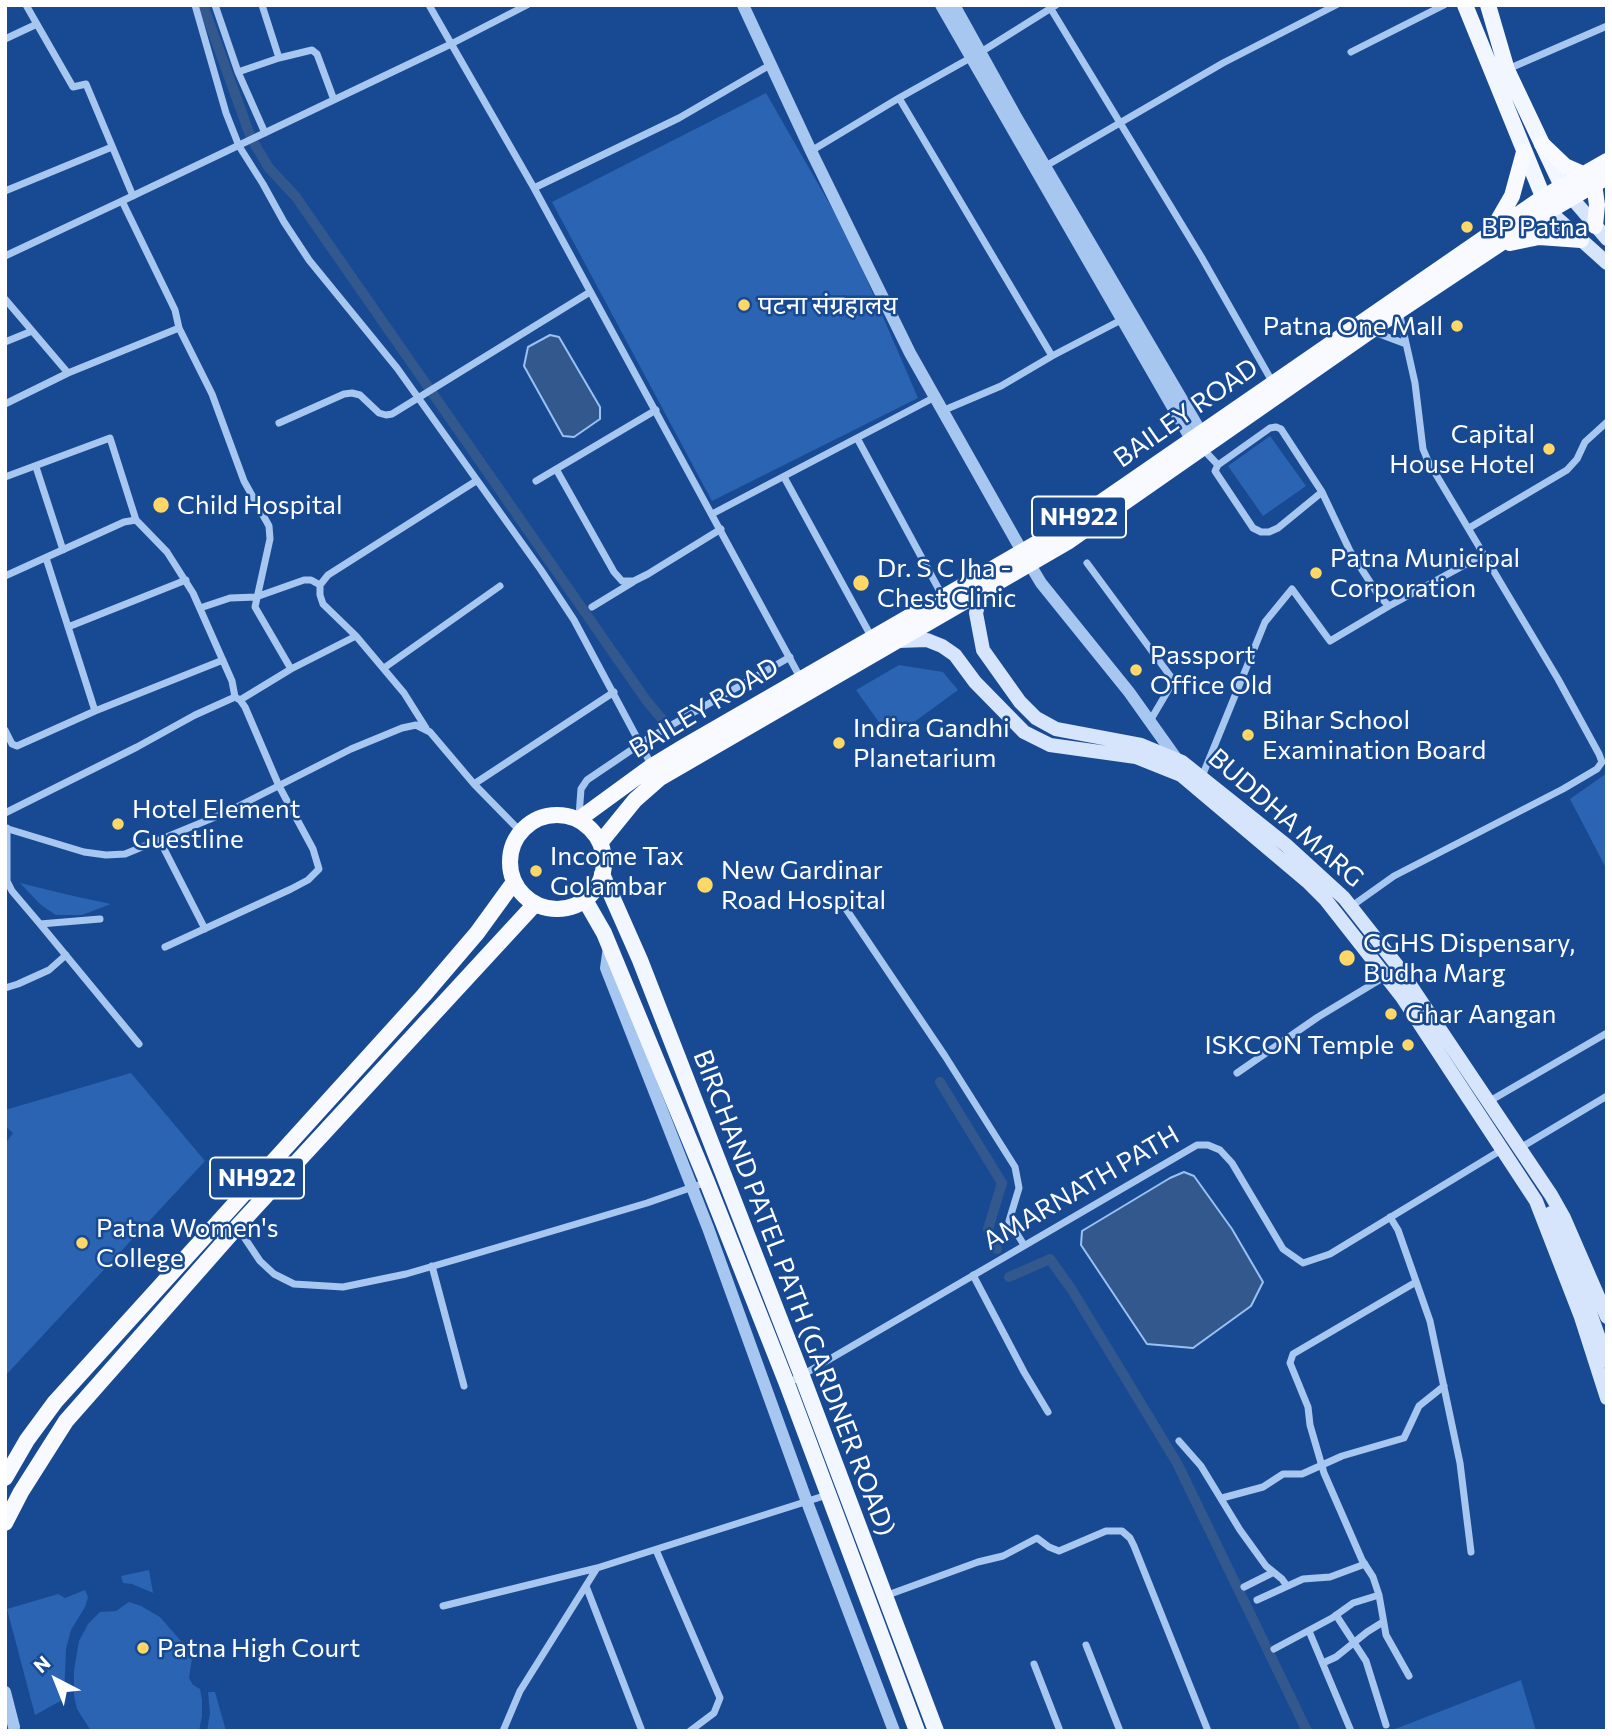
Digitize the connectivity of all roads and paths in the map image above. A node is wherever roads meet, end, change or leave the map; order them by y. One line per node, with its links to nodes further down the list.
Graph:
1 (26, 5): 15 (street)
2 (195, 5): 30 (street)
3 (215, 5): 24 (street)
4 (262, 5): 21 (street)
5 (429, 5): 18 (street)
6 (527, 5): 18 (street)
7 (743, 5): 22 (street)
8 (941, 5): 20 (street)
9 (954, 5): 20 (street)
10 (1336, 5): 27 (street)
11 (1444, 5): 19 (street)
12 (1465, 5): 33 (main road)
13 (1488, 5): 23 (main road)
14 (1053, 7): 20 (street); 27 (street)
15 (37, 24): 17 (street); 31 (street)
16 (1607, 26): 23 (street)
17 (5, 39)
18 (451, 44): 26 (street); 37 (street)
19 (1351, 52)
20 (976, 55): 25 (street); 35 (street)
21 (279, 58): 24 (street); 26 (street)
22 (770, 65): 32 (street); 37 (street)
23 (1507, 70): 29 (main road)
24 (238, 72): 28 (street)
25 (899, 97): 32 (street); 58 (street)
26 (334, 100): 28 (street)
27 (1121, 122): 35 (street); 60 (street)
28 (262, 135): 30 (street)
29 (1542, 144): 36 (highway); 39 (main road)
30 (241, 145): 40 (street); 61 (street)
31 (112, 147): 38 (street); 40 (street)
32 (811, 151): 62 (street)
33 (1524, 152): 42 (main road); 46 (highway)
34 (1607, 161): 36 (highway, NH922)
35 (1043, 172): 52 (street)
36 (1595, 179): 39 (highway, NH922); 43 (highway)
37 (534, 188): 49 (street)
38 (5, 191)
39 (1567, 191): 42 (highway, BAILEY ROAD / NH922); 43 (main road)
40 (133, 196): 41 (street)
41 (122, 201): 47 (street); 53 (street)
42 (1546, 204): 45 (main road); 46 (highway, BAILEY ROAD / NH922)
43 (1595, 226): 44 (main road)
44 (1607, 239)
45 (1581, 240): 46 (highway); 48 (main road)
46 (1490, 243): 51 (highway, BAILEY ROAD / NH922); 60 (highway, BAILEY ROAD / NH922)
47 (5, 256)
48 (1607, 263)
49 (590, 292): 61 (street); 64 (street)
50 (5, 299): 54 (street)
51 (1399, 311): 55 (highway, BAILEY ROAD / NH922); 57 (street)
52 (1127, 317): 58 (street); 69 (street)
53 (179, 328): 59 (street); 93 (street)
54 (32, 331): 56 (street); 59 (street)
55 (1371, 331): 57 (street); 69 (highway, BAILEY ROAD / NH922)
56 (5, 342)
57 (1406, 344): 80 (street)
58 (1052, 356): 65 (street)
59 (68, 373): 63 (street)
60 (1273, 383): 69 (highway, BAILEY ROAD / NH922)
61 (421, 397): 67 (street); 75 (street)
62 (935, 397): 65 (street); 68 (street)
63 (5, 404)
64 (656, 410): 72 (street); 78 (street)
65 (942, 411): 85 (street)
66 (1607, 422): 80 (street)
67 (279, 423)
68 (857, 438): 74 (street); 94 (street)
69 (1198, 440): 70 (street); 85 (highway, BAILEY ROAD / NH922)
70 (1218, 465): 77 (street); 77 (street)
71 (36, 467): 73 (street); 79 (street); 82 (street)
72 (556, 469): 76 (street); 89 (street)
73 (5, 477)
74 (783, 477): 78 (street); 100 (street)
75 (476, 481): 90 (street); 107 (street)
76 (536, 481)
77 (1322, 492): 95 (street)
78 (712, 514): 81 (street)
79 (136, 520): 82 (street); 88 (street)
80 (1469, 528): 83 (street)
81 (721, 530): 89 (street); 102 (street)
82 (63, 550): 84 (street)
83 (1483, 555): 95 (street); 130 (street)
84 (46, 558): 87 (street); 98 (street)
85 (1026, 559): 92 (highway, BAILEY ROAD / NH922); 94 (highway, BAILEY ROAD / NH922); 110 (street)
86 (1087, 563): 110 (street)
87 (5, 576)
88 (186, 580): 97 (street); 98 (street)
89 (634, 581): 96 (street)
90 (320, 585): 93 (street); 99 (street)
91 (500, 586): 104 (street)
92 (982, 592): 101 (highway, BAILEY ROAD / NH922); 114 (main road, BUDDHA MARG)
93 (256, 597): 97 (street); 105 (street)
94 (943, 597): 100 (highway, BAILEY ROAD / NH922)
95 (1389, 606): 116 (street)
96 (592, 607)
97 (200, 608): 103 (street)
98 (68, 627): 109 (street)
99 (356, 636): 104 (street); 105 (street)
100 (872, 638): 106 (highway, BAILEY ROAD / NH922)
101 (896, 641): 106 (highway, BAILEY ROAD / NH922); 116 (main road, BUDDHA MARG)
102 (790, 657): 106 (street); 113 (street)
103 (223, 660): 108 (street); 109 (street)
104 (384, 668): 111 (street)
105 (290, 669): 108 (street)
106 (804, 685): 115 (highway, BAILEY ROAD / NH922); 124 (highway, BAILEY ROAD / NH922)
107 (614, 692): 113 (street); 117 (street)
108 (237, 698): 118 (street); 119 (street)
109 (95, 711): 112 (street)
110 (1150, 721): 114 (street)
111 (426, 728): 117 (street); 118 (street)
112 (5, 730)
113 (645, 741): 115 (street); 120 (street)
114 (1175, 758): 116 (main road, BUDDHA MARG)
115 (652, 766): 120 (highway, BAILEY ROAD / NH922)
116 (1199, 782): 130 (main road, BUDDHA MARG)
117 (474, 784): 122 (street)
118 (279, 786): 123 (street); 133 (street)
119 (5, 813)
120 (578, 820): 122 (highway); 124 (highway)
121 (6, 828): 123 (street); 132 (street)
122 (521, 832): 126 (highway)
123 (160, 841): 133 (street)
124 (600, 843): 125 (highway)
125 (602, 874): 127 (highway); 146 (main road, BIRCHAND PATEL PATH (GARDNER ROAD))
126 (514, 882): 128 (highway); 167 (highway, NH922)
127 (585, 900): 128 (highway); 134 (main road, BIRCHAND PATEL PATH (GARDNER ROAD))
128 (535, 904): 152 (highway, NH922)
129 (844, 906): 153 (street)
130 (1345, 912): 137 (main road, BUDDHA MARG); 143 (main road, BUDDHA MARG)
131 (100, 919): 132 (street)
132 (40, 924): 136 (street)
133 (205, 929): 135 (street)
134 (610, 945): 146 (main road, BIRCHAND PATEL PATH (GARDNER ROAD)); 147 (street)
135 (164, 947)
136 (66, 955): 138 (street); 140 (street)
137 (1386, 976): 141 (street); 144 (main road, BUDDHA MARG)
138 (5, 988)
139 (1607, 1033): 143 (street)
140 (139, 1044)
141 (1237, 1073)
142 (1607, 1096): 145 (street)
143 (1487, 1102): 145 (main road, BUDDHA MARG)
144 (1503, 1149): 149 (main road, BUDDHA MARG); 151 (street, AMARNATH PATH)
145 (1519, 1149): 148 (main road, BUDDHA MARG)
146 (715, 1179): 147 (street); 159 (main road, BIRCHAND PATEL PATH (GARDNER ROAD)); 160 (main road, BIRCHAND PATEL PATH (GARDNER ROAD))
147 (691, 1187): 154 (street); 170 (street)
148 (1550, 1195): 150 (main road); 157 (main road, BUDDHA MARG)
149 (1536, 1201): 150 (main road); 163 (main road)
150 (1552, 1215): 158 (main road)
151 (1390, 1217): 153 (street, AMARNATH PATH); 156 (street)
152 (237, 1227): 154 (street); 171 (highway, NH922)
153 (1024, 1245): 155 (street, AMARNATH PATH)
154 (432, 1266): 161 (street)
155 (973, 1275): 159 (street, AMARNATH PATH); 164 (street)
156 (1416, 1282): 162 (street); 166 (street)
157 (1606, 1311)
158 (1607, 1361)
159 (802, 1376): 160 (street, AMARNATH PATH); 181 (main road, BIRCHAND PATEL PATH (GARDNER ROAD))
160 (787, 1384): 168 (main road, BIRCHAND PATEL PATH (GARDNER ROAD))
161 (464, 1386)
162 (1444, 1386): 166 (street); 173 (street)
163 (1607, 1398)
164 (1048, 1412)
165 (1179, 1441): 169 (street)
166 (1322, 1467): 169 (street); 174 (street)
167 (5, 1478)
168 (828, 1495): 170 (street); 200 (main road, BIRCHAND PATEL PATH (GARDNER ROAD))
169 (1222, 1498): 176 (street)
170 (807, 1502): 172 (street); 199 (street)
171 (5, 1523)
172 (656, 1550): 175 (street); 198 (street)
173 (1471, 1552)
174 (1365, 1564): 178 (street); 180 (street)
175 (597, 1568): 177 (street); 183 (street)
176 (1272, 1573): 178 (street); 179 (street)
177 (586, 1586): 196 (street); 197 (street)
178 (1287, 1586): 182 (street)
179 (1244, 1587)
180 (1379, 1595): 184 (street); 185 (street)
181 (885, 1596): 201 (main road, BIRCHAND PATEL PATH (GARDNER ROAD)); 204 (street)
182 (1257, 1600)
183 (443, 1606)
184 (1336, 1615): 186 (street); 187 (street)
185 (1383, 1622): 187 (street); 192 (street)
186 (1309, 1631): 189 (street); 190 (street)
187 (1354, 1643): 190 (street); 194 (street)
188 (1086, 1644): 203 (street)
189 (1274, 1649)
190 (1323, 1663): 205 (street)
191 (1034, 1664): 202 (street)
192 (1409, 1676)
193 (5, 1692): 195 (street)
194 (1386, 1725)
195 (12, 1729)
196 (503, 1731)
197 (642, 1731)
198 (690, 1731)
199 (894, 1731)
200 (917, 1731)
201 (936, 1731)
202 (1060, 1731)
203 (1120, 1731)
204 (1208, 1731)
205 (1351, 1731)

